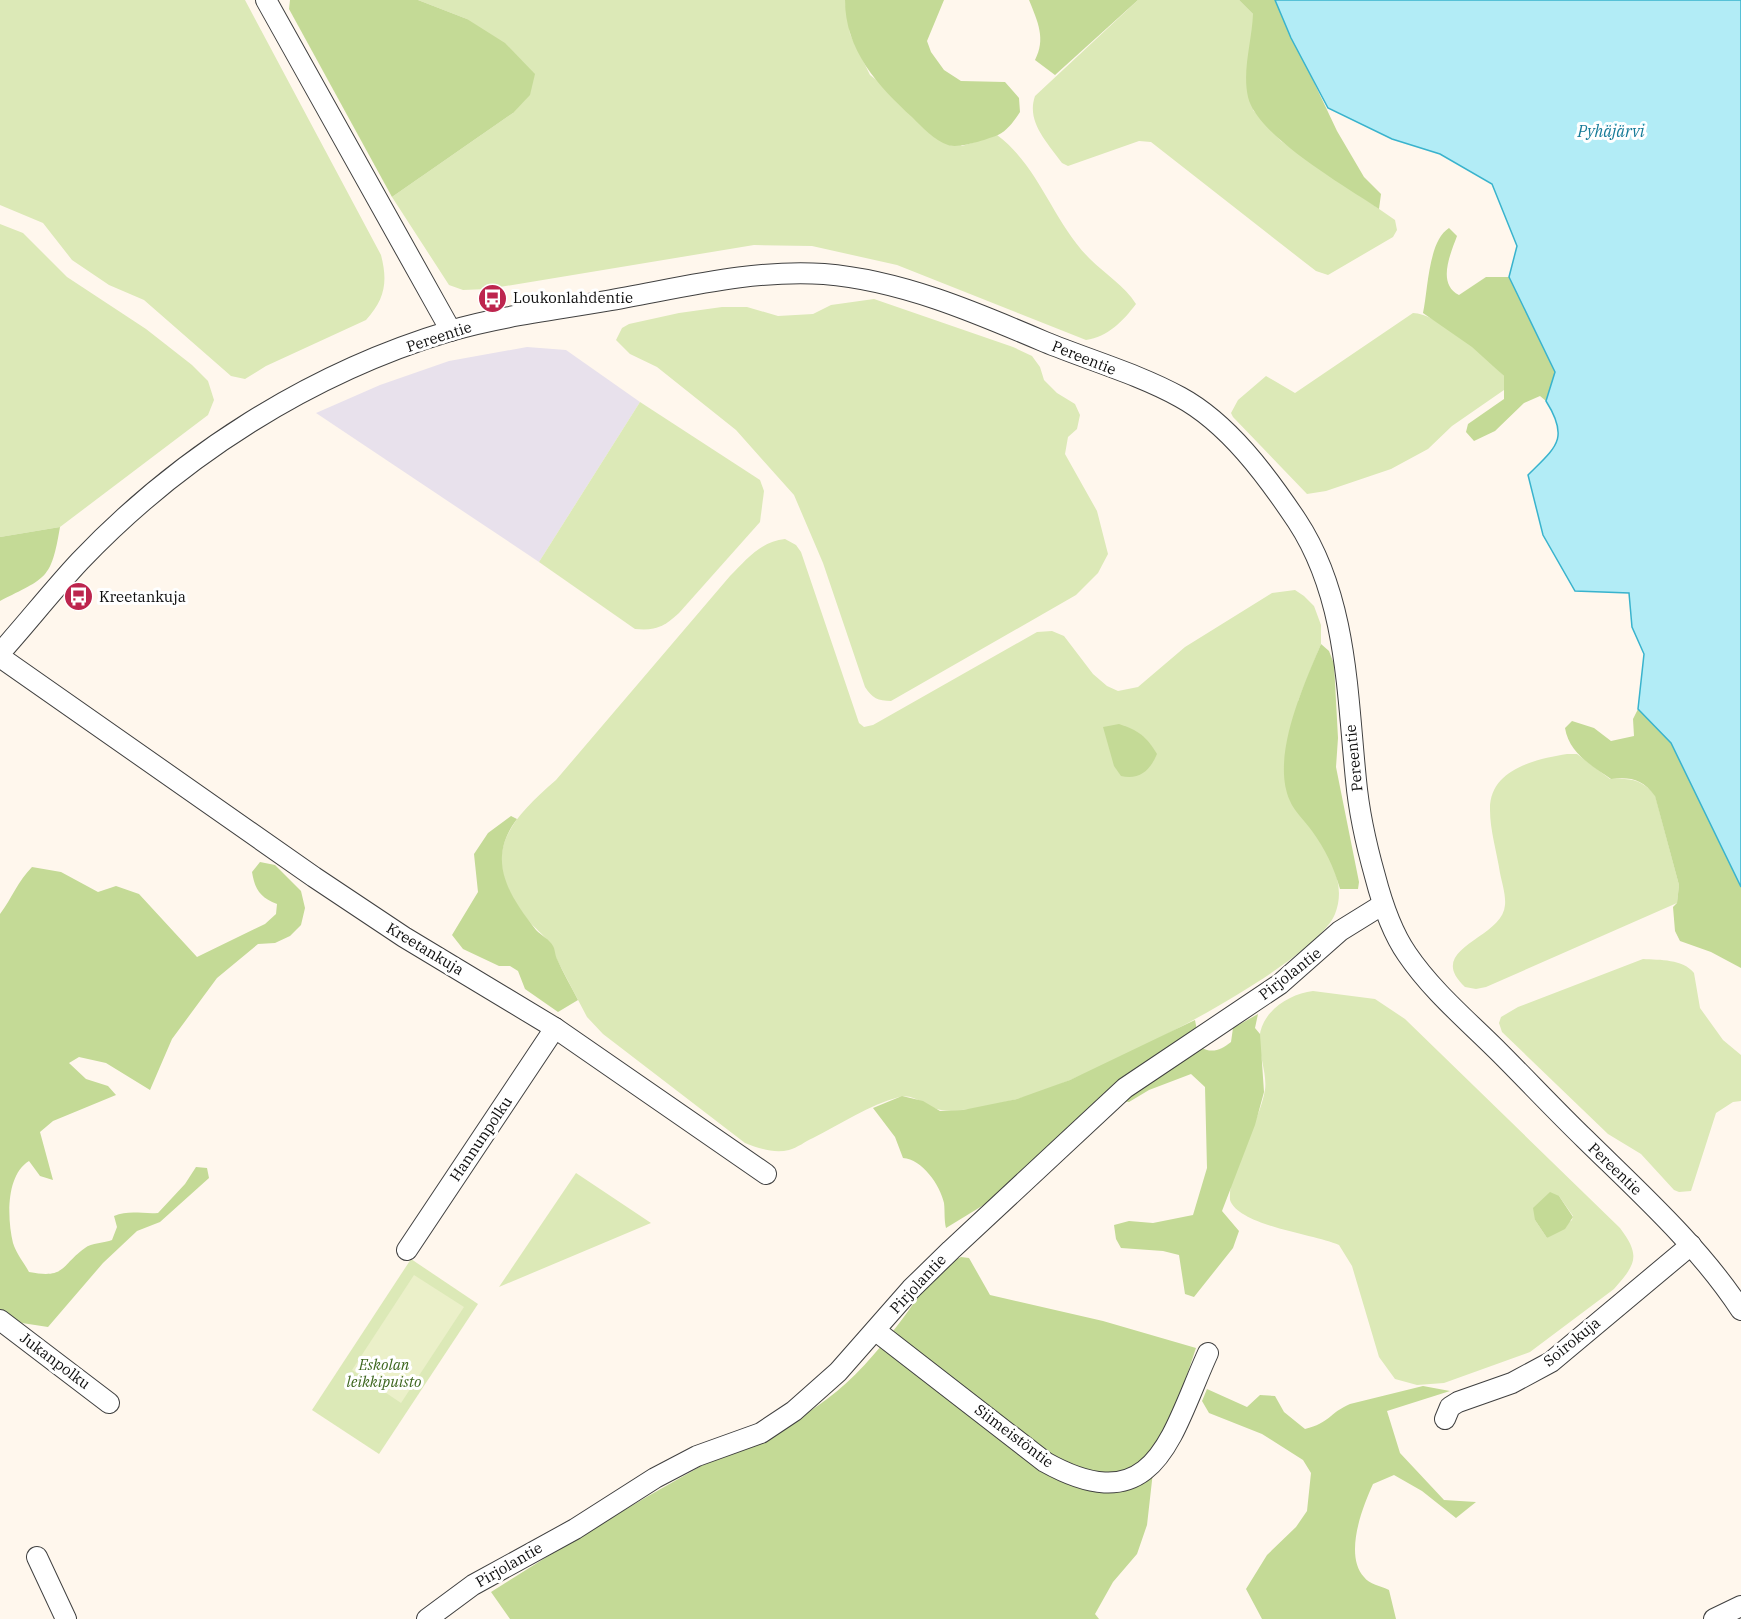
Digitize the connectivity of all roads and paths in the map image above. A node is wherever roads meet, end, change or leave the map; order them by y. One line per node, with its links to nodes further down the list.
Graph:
1 (266, 0): 2 (street)
2 (451, 331): 3 (street, Pereentie); 4 (street, Pereentie)
3 (0, 655): 5 (street, Kreetankuja)
4 (1382, 904): 7 (street, Pereentie); 11 (street, Pirjolantie)
5 (555, 1028): 6 (street, Kreetankuja); 8 (street, Hannunpolku)
6 (766, 1174)
7 (1691, 1245): 9 (street, Pereentie); 14 (street, Soirokuja)
8 (407, 1250)
9 (1741, 1310)
10 (0, 1320): 13 (street, Jukanpolku)
11 (876, 1331): 12 (street, Siimeistöntie); 18 (street, Pirjolantie)
12 (1208, 1353)
13 (109, 1403)
14 (1445, 1419)
15 (37, 1557): 17 (street)
16 (1741, 1606): 19 (street)
17 (66, 1619)
18 (427, 1619)
19 (1714, 1619)

